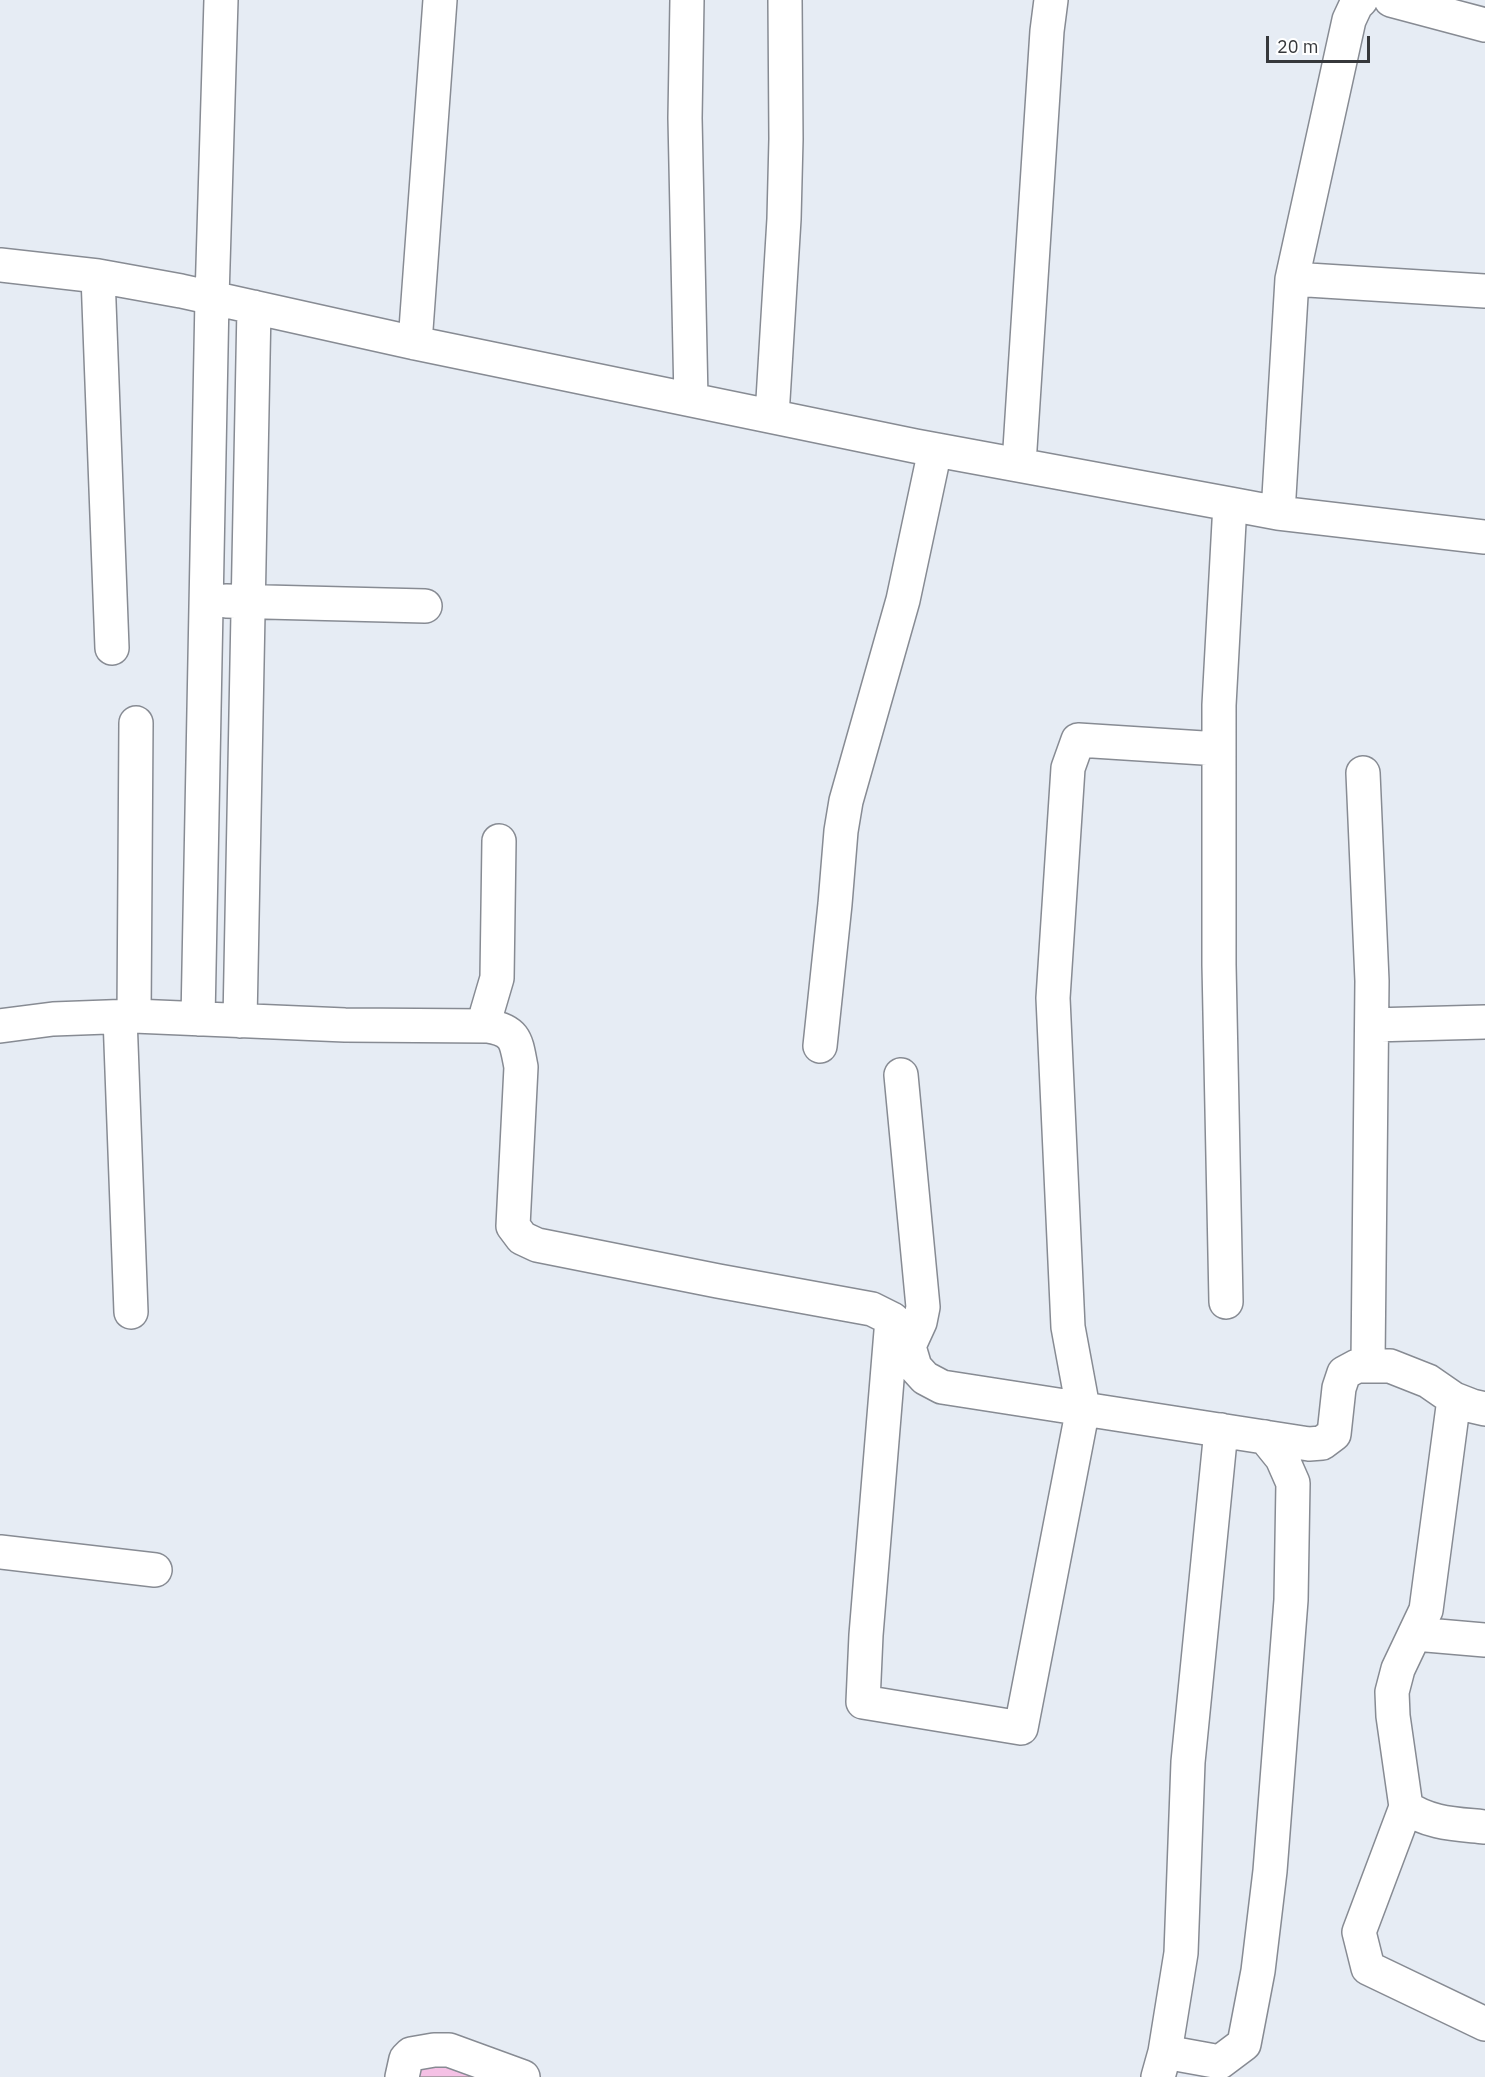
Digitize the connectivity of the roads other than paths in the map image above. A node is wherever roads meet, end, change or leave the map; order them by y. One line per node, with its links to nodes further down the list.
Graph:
1 (220, 0): 13 (street)
2 (440, 0): 15 (street)
3 (687, 0): 16 (street)
4 (785, 0): 17 (street)
5 (1051, 0): 19 (street)
6 (1361, 0): 11 (street)
7 (1391, 0): 8 (street)
8 (1485, 25)
9 (0, 265): 10 (street)
10 (98, 276): 13 (street); 25 (street)
11 (1292, 279): 12 (street); 21 (street)
12 (1485, 291)
13 (212, 298): 14 (street); 23 (street)
14 (254, 307): 15 (street); 23 (street)
15 (415, 343): 16 (street)
16 (691, 399): 17 (street)
17 (772, 416): 18 (street)
18 (935, 450): 19 (street); 37 (street)
19 (1019, 464): 20 (street)
20 (1230, 504): 21 (street); 27 (street)
21 (1278, 513): 22 (street)
22 (1485, 537)
23 (226, 601): 24 (street); 31 (street); 32 (street)
24 (425, 606)
25 (112, 648)
26 (136, 723): 30 (street)
27 (1219, 749): 39 (street); 44 (street)
28 (1363, 772): 34 (street)
29 (499, 841): 36 (street)
30 (127, 1017): 31 (street); 35 (street); 40 (street)
31 (198, 1018): 32 (street)
32 (240, 1021): 36 (street)
33 (1485, 1022): 34 (street)
34 (1372, 1025): 42 (street)
35 (0, 1026)
36 (488, 1026): 41 (street)
37 (820, 1046)
38 (901, 1075): 41 (street)
39 (1226, 1302)
40 (131, 1312)
41 (900, 1332): 44 (street); 44 (street)
42 (1373, 1365): 43 (street); 47 (street)
43 (1454, 1399): 45 (street); 50 (street)
44 (1083, 1408): 46 (street)
45 (1485, 1409)
46 (1221, 1430): 47 (street); 55 (street)
47 (1265, 1437): 55 (street)
48 (0, 1552): 49 (street)
49 (155, 1570)
50 (1415, 1635): 51 (street); 52 (street)
51 (1485, 1640)
52 (1406, 1807): 53 (street); 54 (street)
53 (1485, 1827)
54 (1485, 2024)
55 (1162, 2064)
56 (402, 2077): 57 (street)
57 (523, 2077)

